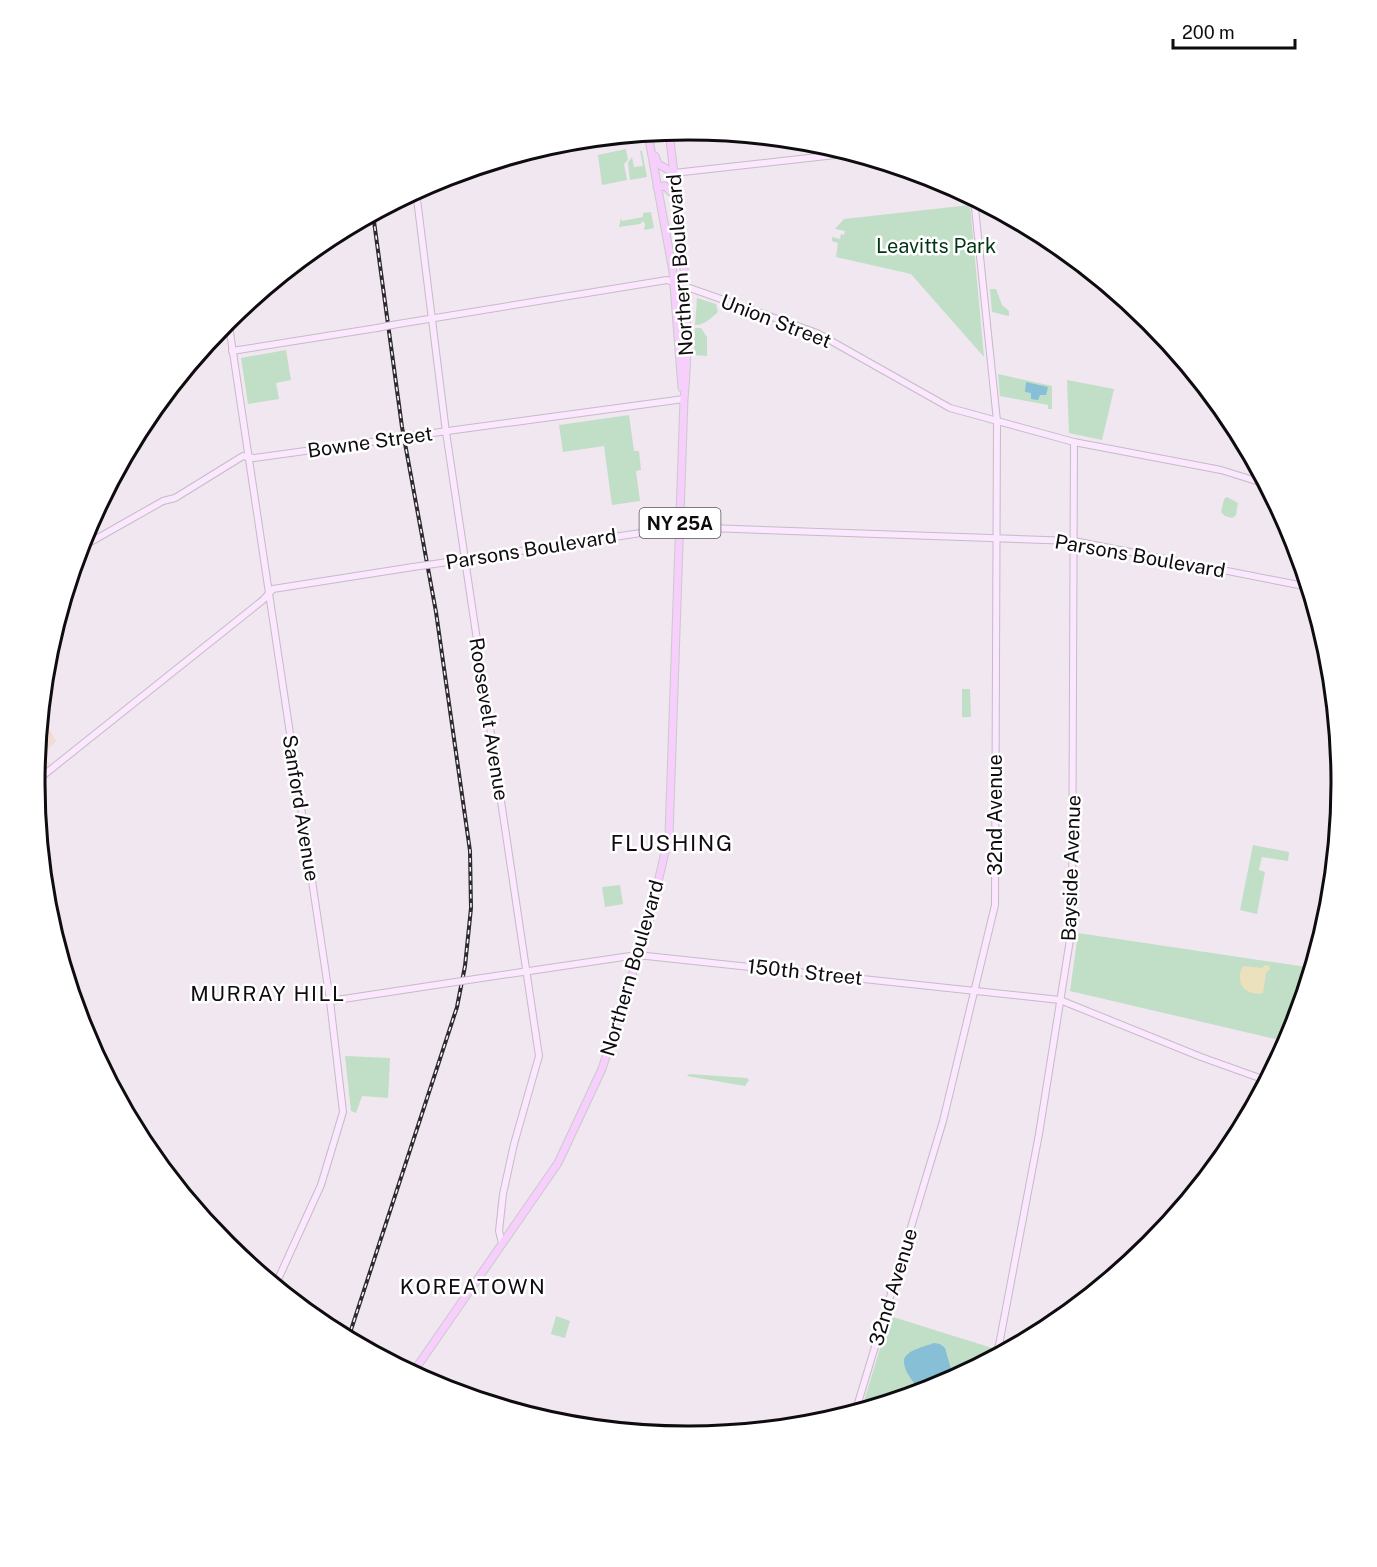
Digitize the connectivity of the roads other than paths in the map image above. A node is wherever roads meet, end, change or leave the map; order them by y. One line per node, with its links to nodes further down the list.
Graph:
1 (670, 140): 4 (main road, Northern Boulevard / NY 25A)
2 (649, 141): 3 (main road, Northern Boulevard)
3 (650, 147): 6 (main road); 8 (main road, Northern Boulevard)
4 (672, 156): 6 (main road); 7 (main road, Northern Boulevard / NY 25A)
5 (829, 156): 7 (street)
6 (663, 168): 7 (main road)
7 (674, 173): 9 (main road, Northern Boulevard / NY 25A)
8 (657, 187): 9 (main road); 12 (main road, Northern Boulevard)
9 (676, 197): 13 (main road, Northern Boulevard / NY 25A)
10 (417, 200): 14 (street, Roosevelt Avenue)
11 (975, 207): 18 (street, 32nd Avenue)
12 (673, 283): 13 (street, Union Street); 14 (street, Union Street); 17 (main road, Northern Boulevard / NY 25A)
13 (685, 287): 17 (main road, Northern Boulevard / NY 25A); 18 (street, Union Street)
14 (432, 318): 16 (street, Union Street, bridge); 19 (street, Roosevelt Avenue)
15 (230, 332): 16 (street, Sanford Avenue)
16 (232, 351): 21 (street, Sanford Avenue)
17 (684, 399): 19 (street, Bowne Street); 23 (main road, Northern Boulevard / NY 25A)
18 (997, 421): 20 (street, Union Street); 24 (street, 32nd Avenue)
19 (446, 432): 21 (street, Bowne Street, bridge); 27 (street, Roosevelt Avenue)
20 (1074, 442): 22 (street, Union Street); 26 (street, Bayside Avenue)
21 (248, 457): 25 (street, Bowne Street); 29 (street, Sanford Avenue)
22 (1256, 481)
23 (680, 528): 24 (street, Parsons Boulevard); 27 (street, Parsons Boulevard); 31 (main road, Northern Boulevard / NY 25A)
24 (997, 538): 26 (street, Parsons Boulevard); 33 (street, 32nd Avenue)
25 (93, 541)
26 (1074, 541): 28 (street, Parsons Boulevard); 34 (street, Bayside Avenue)
27 (465, 559): 29 (street, Parsons Boulevard, bridge); 32 (street, Roosevelt Avenue)
28 (1301, 585)
29 (268, 594): 30 (street, Parsons Boulevard); 35 (street, Sanford Avenue)
30 (45, 774)
31 (639, 955): 32 (street, 150th Street); 33 (street, 150th Street); 37 (main road, Northern Boulevard / NY 25A)
32 (527, 971): 35 (street, 150th Street, bridge); 37 (street, Roosevelt Avenue)
33 (975, 990): 34 (street, 150th Street); 41 (street, 32nd Avenue)
34 (1060, 1000): 36 (street, 150th Street); 39 (street, Bayside Avenue)
35 (330, 1001): 38 (street, Sanford Avenue)
36 (1260, 1078)
37 (502, 1243): 40 (main road, Northern Boulevard / NY 25A)
38 (278, 1279)
39 (998, 1347)
40 (417, 1367)
41 (858, 1404)

